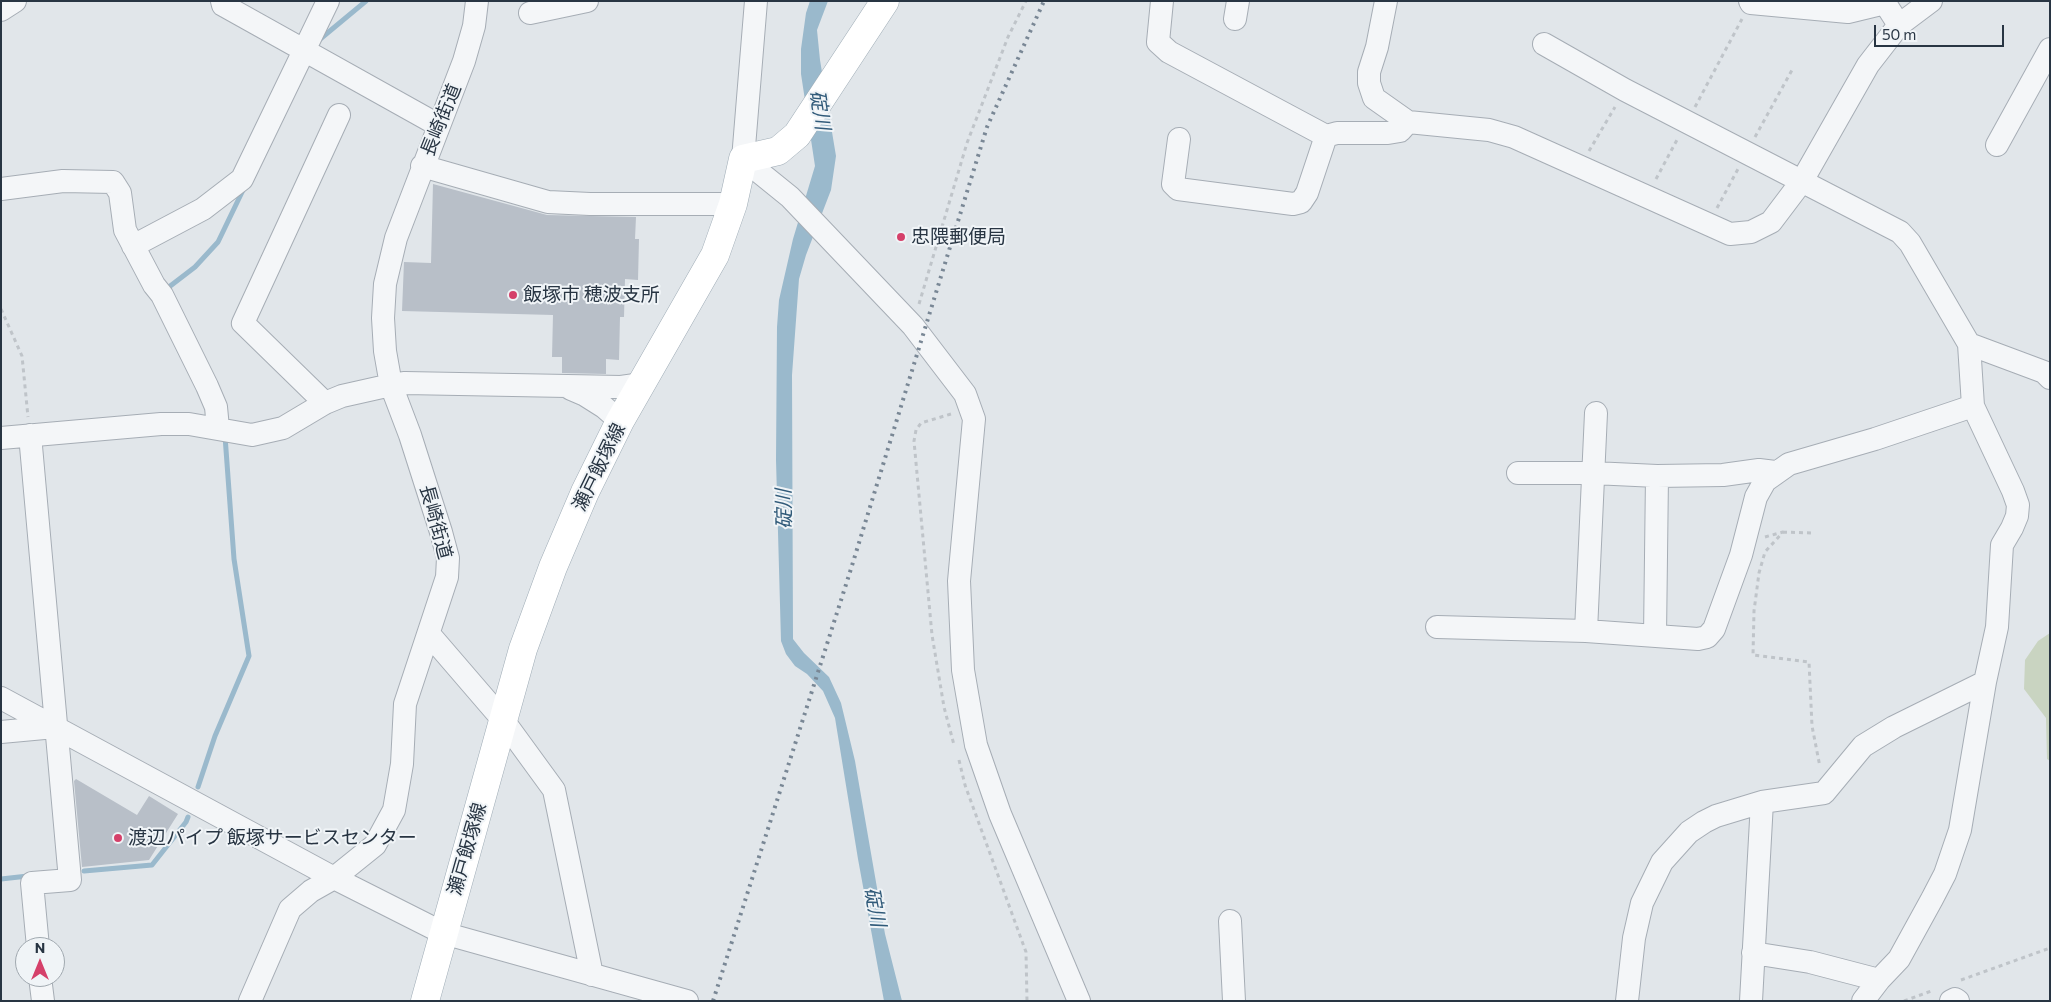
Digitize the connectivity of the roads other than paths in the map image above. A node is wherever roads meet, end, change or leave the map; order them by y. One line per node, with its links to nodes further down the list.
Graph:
1 (15, 1): 12 (street)
2 (222, 1): 17 (street)
3 (328, 1): 17 (street)
4 (477, 1): 20 (street, 長崎街道)
5 (588, 1): 13 (street)
6 (756, 1): 24 (street)
7 (885, 1): 24 (main road)
8 (1162, 1): 21 (street)
9 (1386, 1): 19 (street)
10 (1931, 1): 14 (street)
11 (1750, 2): 14 (street)
12 (1, 10)
13 (529, 13)
14 (1898, 25): 26 (street)
15 (1544, 44): 26 (street)
16 (2050, 49): 23 (street)
17 (305, 51): 20 (street); 29 (street)
18 (339, 115): 35 (street)
19 (1408, 122): 21 (street); 26 (street)
20 (438, 125): 25 (street, 長崎街道)
21 (1326, 136): 22 (street)
22 (1179, 139)
23 (1997, 145)
24 (742, 159): 28 (main road, 瀬戸飯塚線); 68 (street)
25 (422, 166): 28 (street); 33 (street, 長崎街道)
26 (1802, 181): 30 (street)
27 (1, 189): 29 (street)
28 (733, 204): 32 (main road, 瀬戸飯塚線)
29 (133, 246): 39 (street)
30 (1968, 344): 31 (street); 36 (street)
31 (2050, 378)
32 (644, 379): 34 (street); 38 (main road, 瀬戸飯塚線)
33 (391, 384): 34 (street); 35 (street); 48 (street, 長崎街道)
34 (565, 387): 38 (street)
35 (325, 403): 39 (street)
36 (1973, 406): 42 (street); 50 (street)
37 (1596, 413): 44 (street)
38 (620, 421): 52 (main road, 瀬戸飯塚線)
39 (218, 428): 40 (street)
40 (30, 435): 41 (street); 53 (street)
41 (1, 438)
42 (1775, 472): 45 (street); 49 (street)
43 (1518, 473): 44 (street)
44 (1593, 473): 45 (street); 47 (street)
45 (1657, 476): 49 (street)
46 (1437, 628): 47 (street)
47 (1586, 631): 49 (street)
48 (429, 634): 52 (street); 56 (street, 長崎街道)
49 (1655, 636)
50 (1985, 682): 55 (street); 62 (street)
51 (1, 698): 53 (street)
52 (504, 720): 58 (main road, 瀬戸飯塚線); 61 (street)
53 (55, 727): 54 (street); 56 (street); 59 (street)
54 (1, 732)
55 (1762, 802): 60 (street); 70 (street)
56 (334, 878): 58 (street); 65 (street, 長崎街道)
57 (1230, 921): 69 (street)
58 (443, 933): 61 (street); 66 (main road, 瀬戸飯塚線)
59 (37, 937)
60 (1753, 953): 62 (street); 71 (street)
61 (592, 975): 67 (street)
62 (1879, 980): 72 (street)
63 (41, 987): 64 (street)
64 (42, 1001)
65 (250, 1001)
66 (424, 1001)
67 (687, 1001)
68 (1078, 1001)
69 (1234, 1001)
70 (1627, 1001)
71 (1751, 1001)
72 (1863, 1001)

